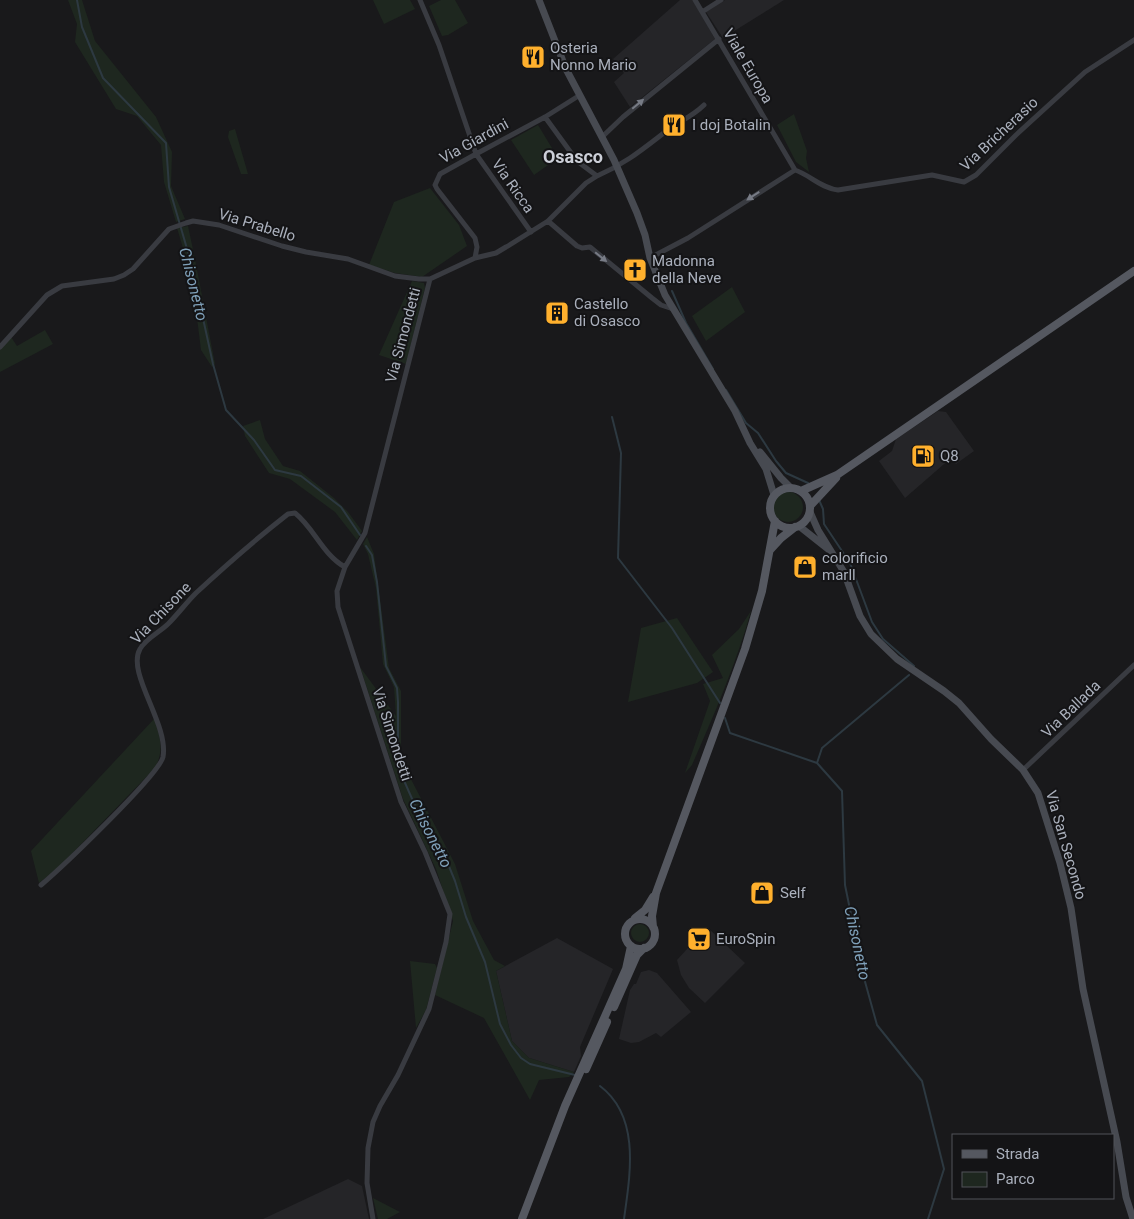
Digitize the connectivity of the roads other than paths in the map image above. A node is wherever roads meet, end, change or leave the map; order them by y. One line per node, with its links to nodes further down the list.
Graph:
1 (420, 0): 12 (street, Via Ricca)
2 (539, 0): 8 (street)
3 (695, 0): 5 (street, Viale Europa)
4 (721, 0): 5 (street)
5 (702, 12): 6 (street, Viale Europa)
6 (719, 39): 11 (street, one-way to 6); 14 (street, Viale Europa)
7 (1134, 40): 14 (street, Via Bricherasio)
8 (580, 95): 10 (street, Via Giardini); 11 (street)
9 (704, 105): 13 (street)
10 (545, 118): 12 (street, Via Giardini); 15 (street)
11 (602, 137): 13 (street)
12 (476, 154): 17 (street, Via Ricca); 18 (street, Via Giardini)
13 (617, 167): 15 (street); 19 (street)
14 (795, 170): 19 (street, one-way to 19)
15 (597, 176): 16 (street)
16 (548, 220): 17 (street); 22 (street, one-way to 22)
17 (531, 232): 18 (street)
18 (475, 258): 21 (street)
19 (650, 258): 22 (street)
20 (1134, 271): 25 (main road)
21 (430, 279): 23 (street, Via Prabello); 34 (street, Via Simondetti)
22 (673, 309): 24 (street)
23 (0, 347)
24 (744, 430): 26 (street); 28 (street)
25 (838, 476): 27 (main road); 29 (main road)
26 (791, 488): 27 (main road); 28 (main road)
27 (801, 491): 29 (main road)
28 (774, 495): 30 (main road)
29 (810, 509): 31 (main road); 33 (street, Via San Secondo)
30 (775, 521): 31 (main road); 32 (main road)
31 (797, 527): 32 (main road); 33 (street)
32 (769, 552): 38 (main road)
33 (834, 554): 36 (street, Via San Secondo)
34 (345, 567): 37 (street, Via Chisone); 44 (street, Via Simondetti)
35 (1134, 665): 36 (street, Via Ballada)
36 (1023, 770): 46 (street, Via San Secondo)
37 (41, 885)
38 (656, 893): 39 (main road); 40 (main road)
39 (632, 921): 40 (main road); 41 (main road)
40 (653, 927): 42 (main road)
41 (632, 946): 42 (main road); 43 (main road)
42 (644, 948): 43 (main road)
43 (558, 1129): 45 (main road)
44 (373, 1219)
45 (522, 1219)
46 (1133, 1219)

